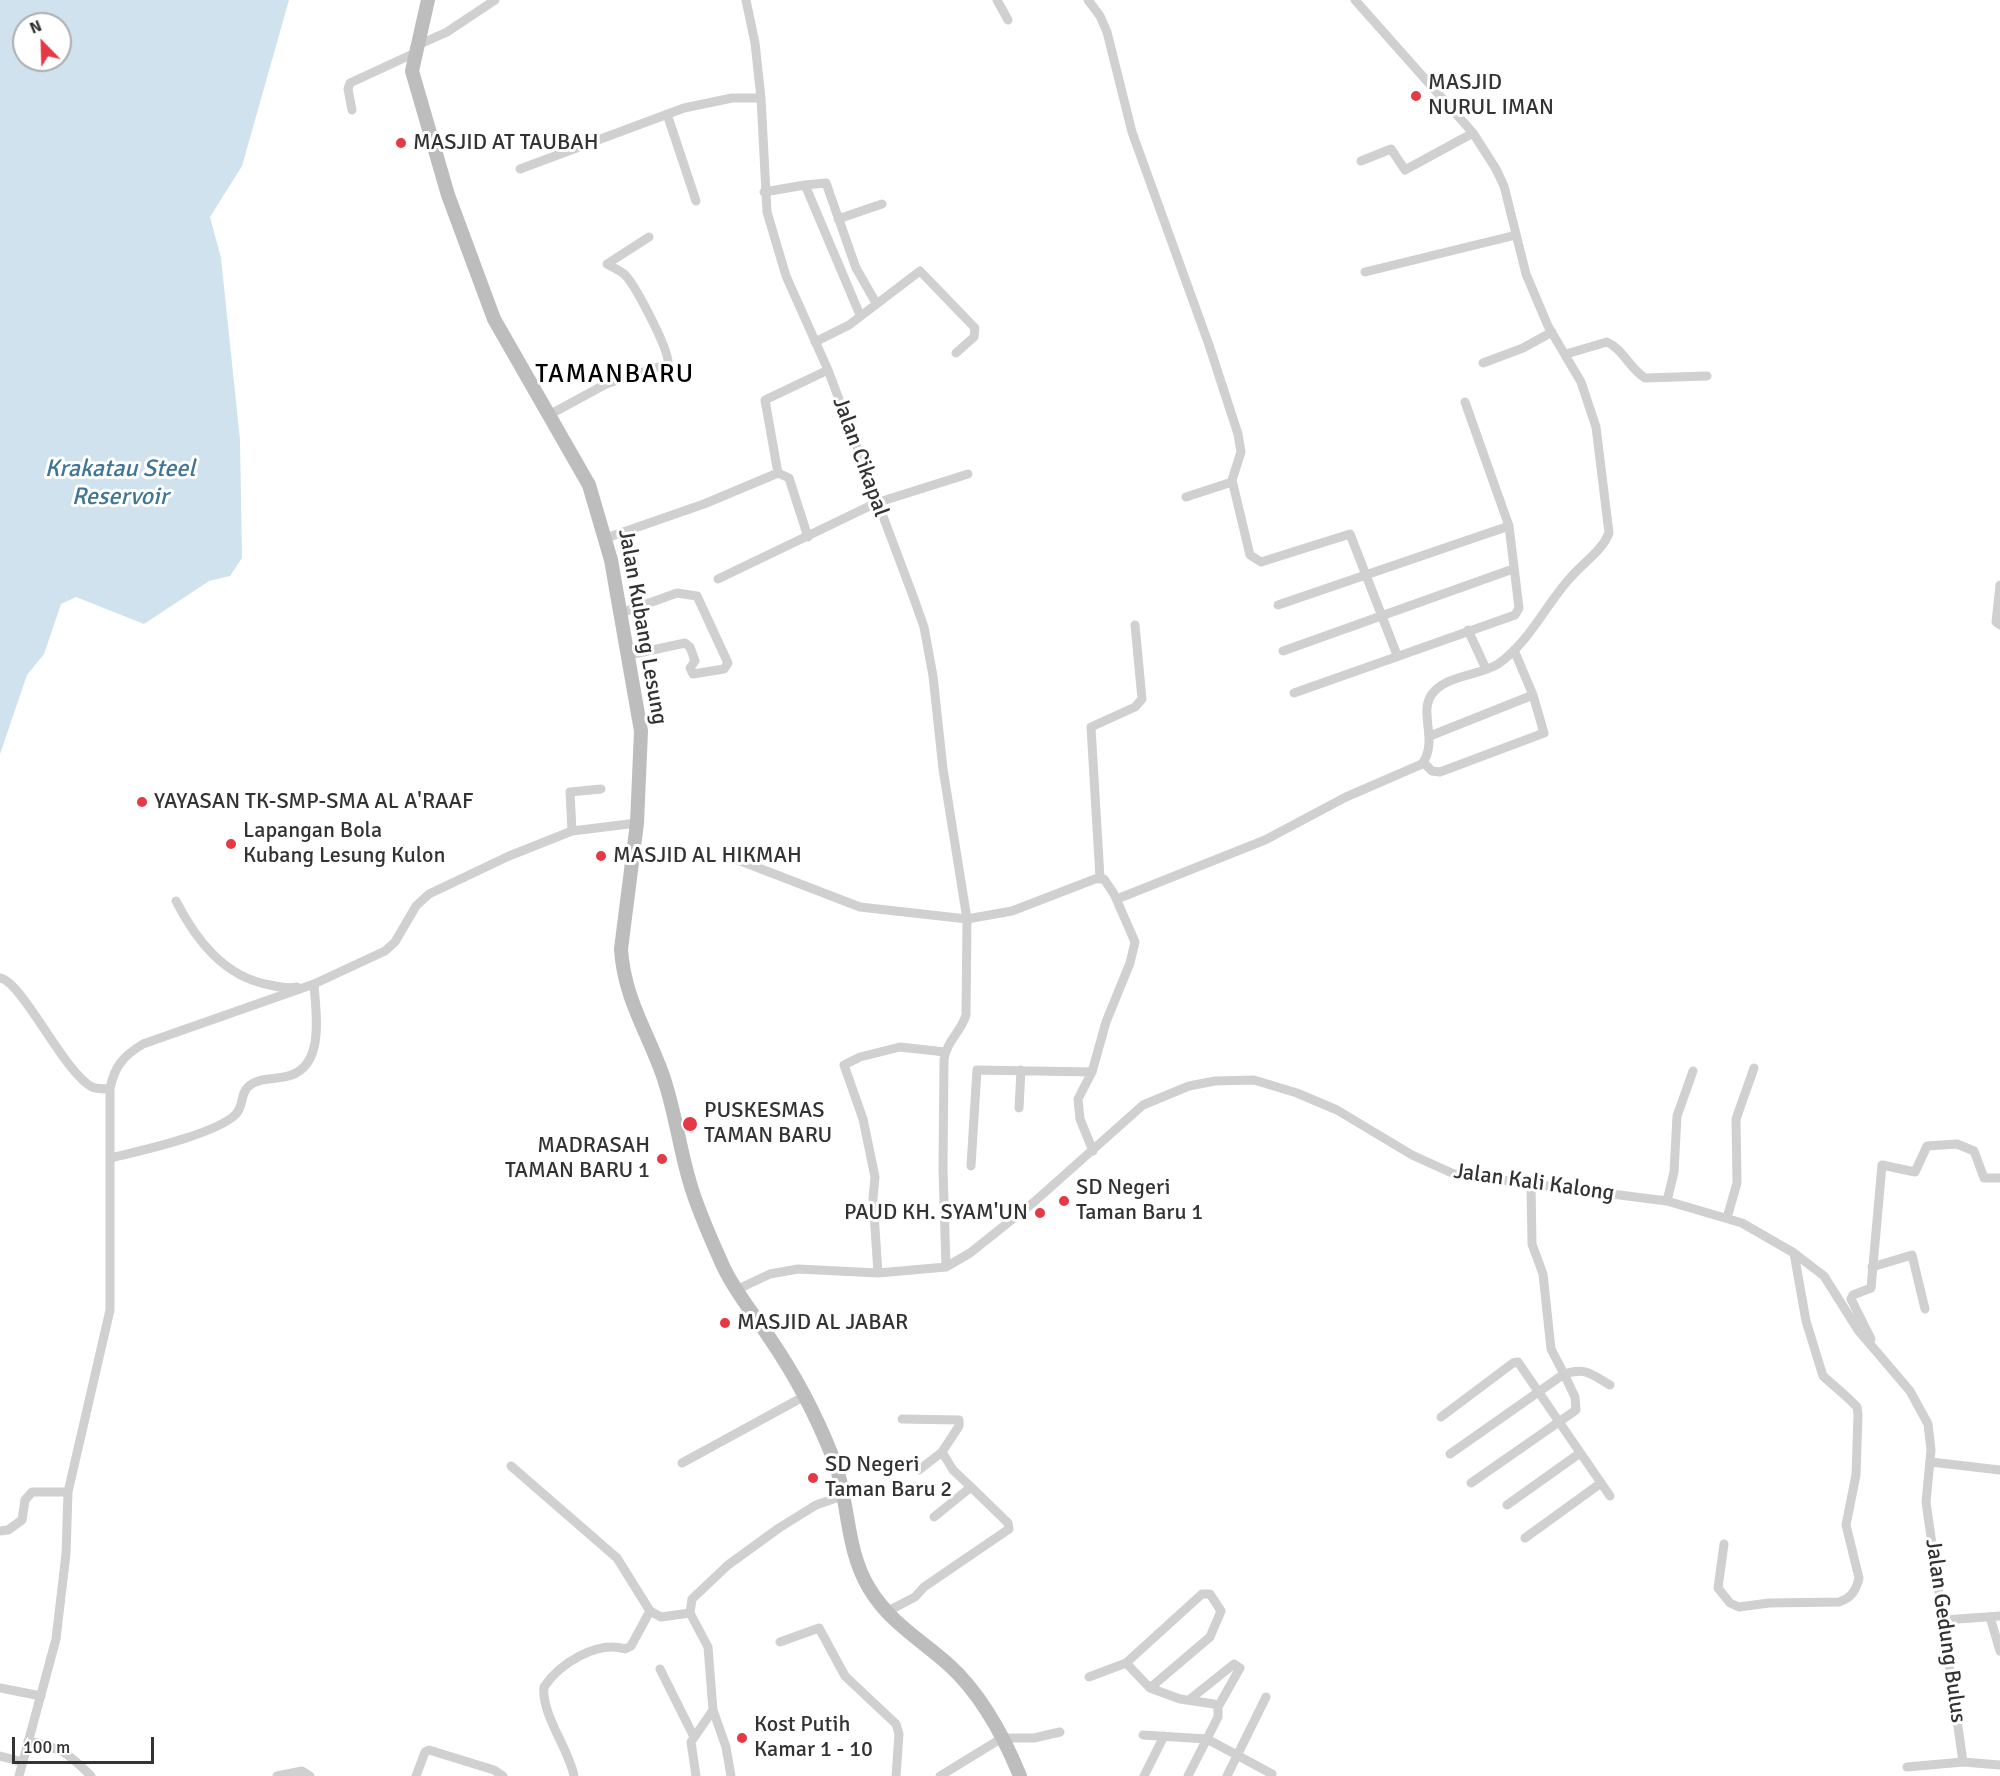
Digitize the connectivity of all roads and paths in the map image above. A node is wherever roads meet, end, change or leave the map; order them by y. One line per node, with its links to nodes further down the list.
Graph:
1 (428, 0): 8 (street, Jalan Kubang Lesung)
2 (495, 0): 8 (street)
3 (746, 0): 9 (street, Jalan Cikapal)
4 (997, 0): 7 (street)
5 (1088, 0): 36 (street)
6 (1355, 0): 12 (street)
7 (1008, 20)
8 (416, 49): 10 (street); 33 (street, Jalan Kubang Lesung)
9 (761, 98): 11 (street); 16 (street, Jalan Cikapal)
10 (352, 110)
11 (667, 114): 14 (street); 17 (street)
12 (1473, 133): 13 (street); 20 (street)
13 (1361, 160)
14 (520, 169)
15 (805, 185): 16 (street); 19 (street); 24 (street)
16 (764, 192): 26 (street, Jalan Cikapal)
17 (696, 201)
18 (882, 204): 19 (street)
19 (838, 219): 23 (street)
20 (1516, 235): 22 (street); 25 (street)
21 (649, 237): 33 (street)
22 (1365, 272)
23 (876, 303): 24 (street); 27 (street)
24 (860, 315): 26 (street)
25 (1552, 332): 28 (street); 29 (street)
26 (815, 342): 30 (street, Jalan Cikapal)
27 (956, 353)
28 (1566, 354): 31 (street); 52 (street)
29 (1483, 363)
30 (828, 370): 34 (street); 38 (street, Jalan Cikapal)
31 (1707, 376)
32 (1466, 402): 39 (street)
33 (549, 415): 41 (street, Jalan Kubang Lesung)
34 (778, 473): 40 (street); 41 (street)
35 (968, 474): 38 (street)
36 (1232, 482): 37 (street); 43 (street)
37 (1186, 497)
38 (876, 503): 40 (street); 68 (street, Jalan Cikapal)
39 (1509, 526): 42 (street); 43 (street)
40 (808, 537): 44 (street)
41 (606, 538): 47 (street, Jalan Kubang Lesung)
42 (1514, 569): 48 (street); 51 (street)
43 (1367, 574): 46 (street); 48 (street)
44 (718, 579)
45 (2000, 585): 50 (street)
46 (1278, 605)
47 (621, 613): 54 (street, Jalan Kubang Lesung); 54 (street)
48 (1383, 615): 53 (street); 55 (street)
49 (1135, 625): 65 (street)
50 (2000, 625)
51 (1468, 630): 55 (street); 56 (street)
52 (1514, 650): 56 (street); 58 (street)
53 (1283, 651)
54 (629, 655): 62 (street, Jalan Kubang Lesung)
55 (1397, 655): 57 (street)
56 (1486, 669): 59 (street)
57 (1294, 693)
58 (1533, 695): 59 (street); 60 (street)
59 (1430, 736): 60 (street)
60 (1424, 762): 66 (street)
61 (601, 789): 63 (street)
62 (637, 823): 63 (street); 89 (street, Jalan Kubang Lesung)
63 (572, 831): 70 (street)
64 (730, 857): 68 (street)
65 (1100, 878): 66 (street); 68 (street)
66 (1117, 899): 75 (street)
67 (176, 901): 70 (street)
68 (967, 919): 71 (street, Jalan Cikapal)
69 (0, 978): 76 (street)
70 (314, 984): 76 (street); 79 (street)
71 (945, 1052): 86 (street); 88 (street)
72 (1754, 1068): 84 (street)
73 (1021, 1070): 75 (street); 77 (street); 80 (street)
74 (1693, 1071): 83 (street)
75 (1092, 1072): 78 (street)
76 (110, 1089): 79 (street)
77 (1018, 1108)
78 (1093, 1151): 82 (street, Jalan Kali Kalong); 86 (street, Jalan Kali Kalong)
79 (111, 1158): 110 (street)
80 (971, 1166)
81 (2000, 1178): 87 (street)
82 (1531, 1184): 83 (street, Jalan Kali Kalong); 92 (street)
83 (1668, 1201): 84 (street, Jalan Kali Kalong)
84 (1727, 1218): 85 (street, Jalan Kali Kalong)
85 (1794, 1253): 91 (street, Jalan Kali Kalong); 117 (street)
86 (946, 1267): 88 (street, Jalan Kali Kalong)
87 (1872, 1267): 90 (street); 91 (street)
88 (878, 1274): 89 (street, Jalan Kali Kalong)
89 (736, 1290): 95 (street, Jalan Kubang Lesung)
90 (1925, 1310)
91 (1875, 1347): 102 (street, Jalan Kali Kalong)
92 (1564, 1374): 93 (street); 94 (street); 98 (street)
93 (1610, 1385)
94 (1538, 1390): 96 (street); 98 (street); 101 (street)
95 (803, 1397): 103 (street); 111 (street, Jalan Kubang Lesung)
96 (1441, 1418)
97 (902, 1419): 99 (street)
98 (1560, 1422): 100 (street); 108 (street)
99 (942, 1452): 105 (street); 109 (street)
100 (1580, 1453): 107 (street); 113 (street)
101 (1450, 1454)
102 (1931, 1462): 106 (street); 122 (street, Jalan Gedung Bulus)
103 (682, 1463)
104 (512, 1466): 118 (street)
105 (919, 1470)
106 (2000, 1470)
107 (1601, 1483): 112 (street); 116 (street)
108 (1471, 1484)
109 (971, 1486): 114 (street); 119 (street)
110 (69, 1492): 115 (street); 130 (street)
111 (845, 1495): 119 (street, Jalan Kubang Lesung); 120 (street)
112 (1610, 1496)
113 (1507, 1505)
114 (934, 1517)
115 (0, 1531)
116 (1525, 1538)
117 (1724, 1544)
118 (650, 1611): 120 (street); 155 (street)
119 (886, 1612): 139 (street, Jalan Kubang Lesung)
120 (690, 1613): 134 (street)
121 (1995, 1617): 122 (street); 124 (street)
122 (1944, 1620): 145 (street, Jalan Gedung Bulus)
123 (780, 1642): 158 (street)
124 (2000, 1651)
125 (1125, 1663): 127 (street); 129 (street); 129 (street)
126 (660, 1669): 138 (street)
127 (1089, 1677)
128 (0, 1688): 130 (street)
129 (1150, 1688): 132 (street)
130 (41, 1696): 141 (street)
131 (1266, 1697): 143 (street)
132 (1189, 1700): 133 (street); 133 (street)
133 (1218, 1707): 140 (street)
134 (713, 1710): 138 (street); 157 (street)
135 (1060, 1732): 139 (street)
136 (1143, 1735): 137 (street)
137 (1164, 1736): 140 (street); 161 (street)
138 (694, 1737): 156 (street)
139 (1002, 1738): 159 (street); 160 (street, Jalan Kubang Lesung)
140 (1207, 1739): 143 (street); 162 (street)
141 (28, 1741): 144 (street); 150 (street)
142 (0, 1756): 144 (street)
143 (1237, 1756): 148 (street); 163 (street)
144 (23, 1762): 149 (street)
145 (1963, 1762): 146 (street); 147 (street)
146 (2000, 1765)
147 (1907, 1767)
148 (1272, 1774)
149 (19, 1776)
150 (91, 1776)
151 (277, 1776): 152 (street)
152 (310, 1776)
153 (416, 1776): 154 (street)
154 (503, 1776)
155 (572, 1776)
156 (696, 1776)
157 (731, 1776)
158 (896, 1776)
159 (940, 1776)
160 (1020, 1776)
161 (1144, 1776)
162 (1188, 1776)
163 (1227, 1776)

